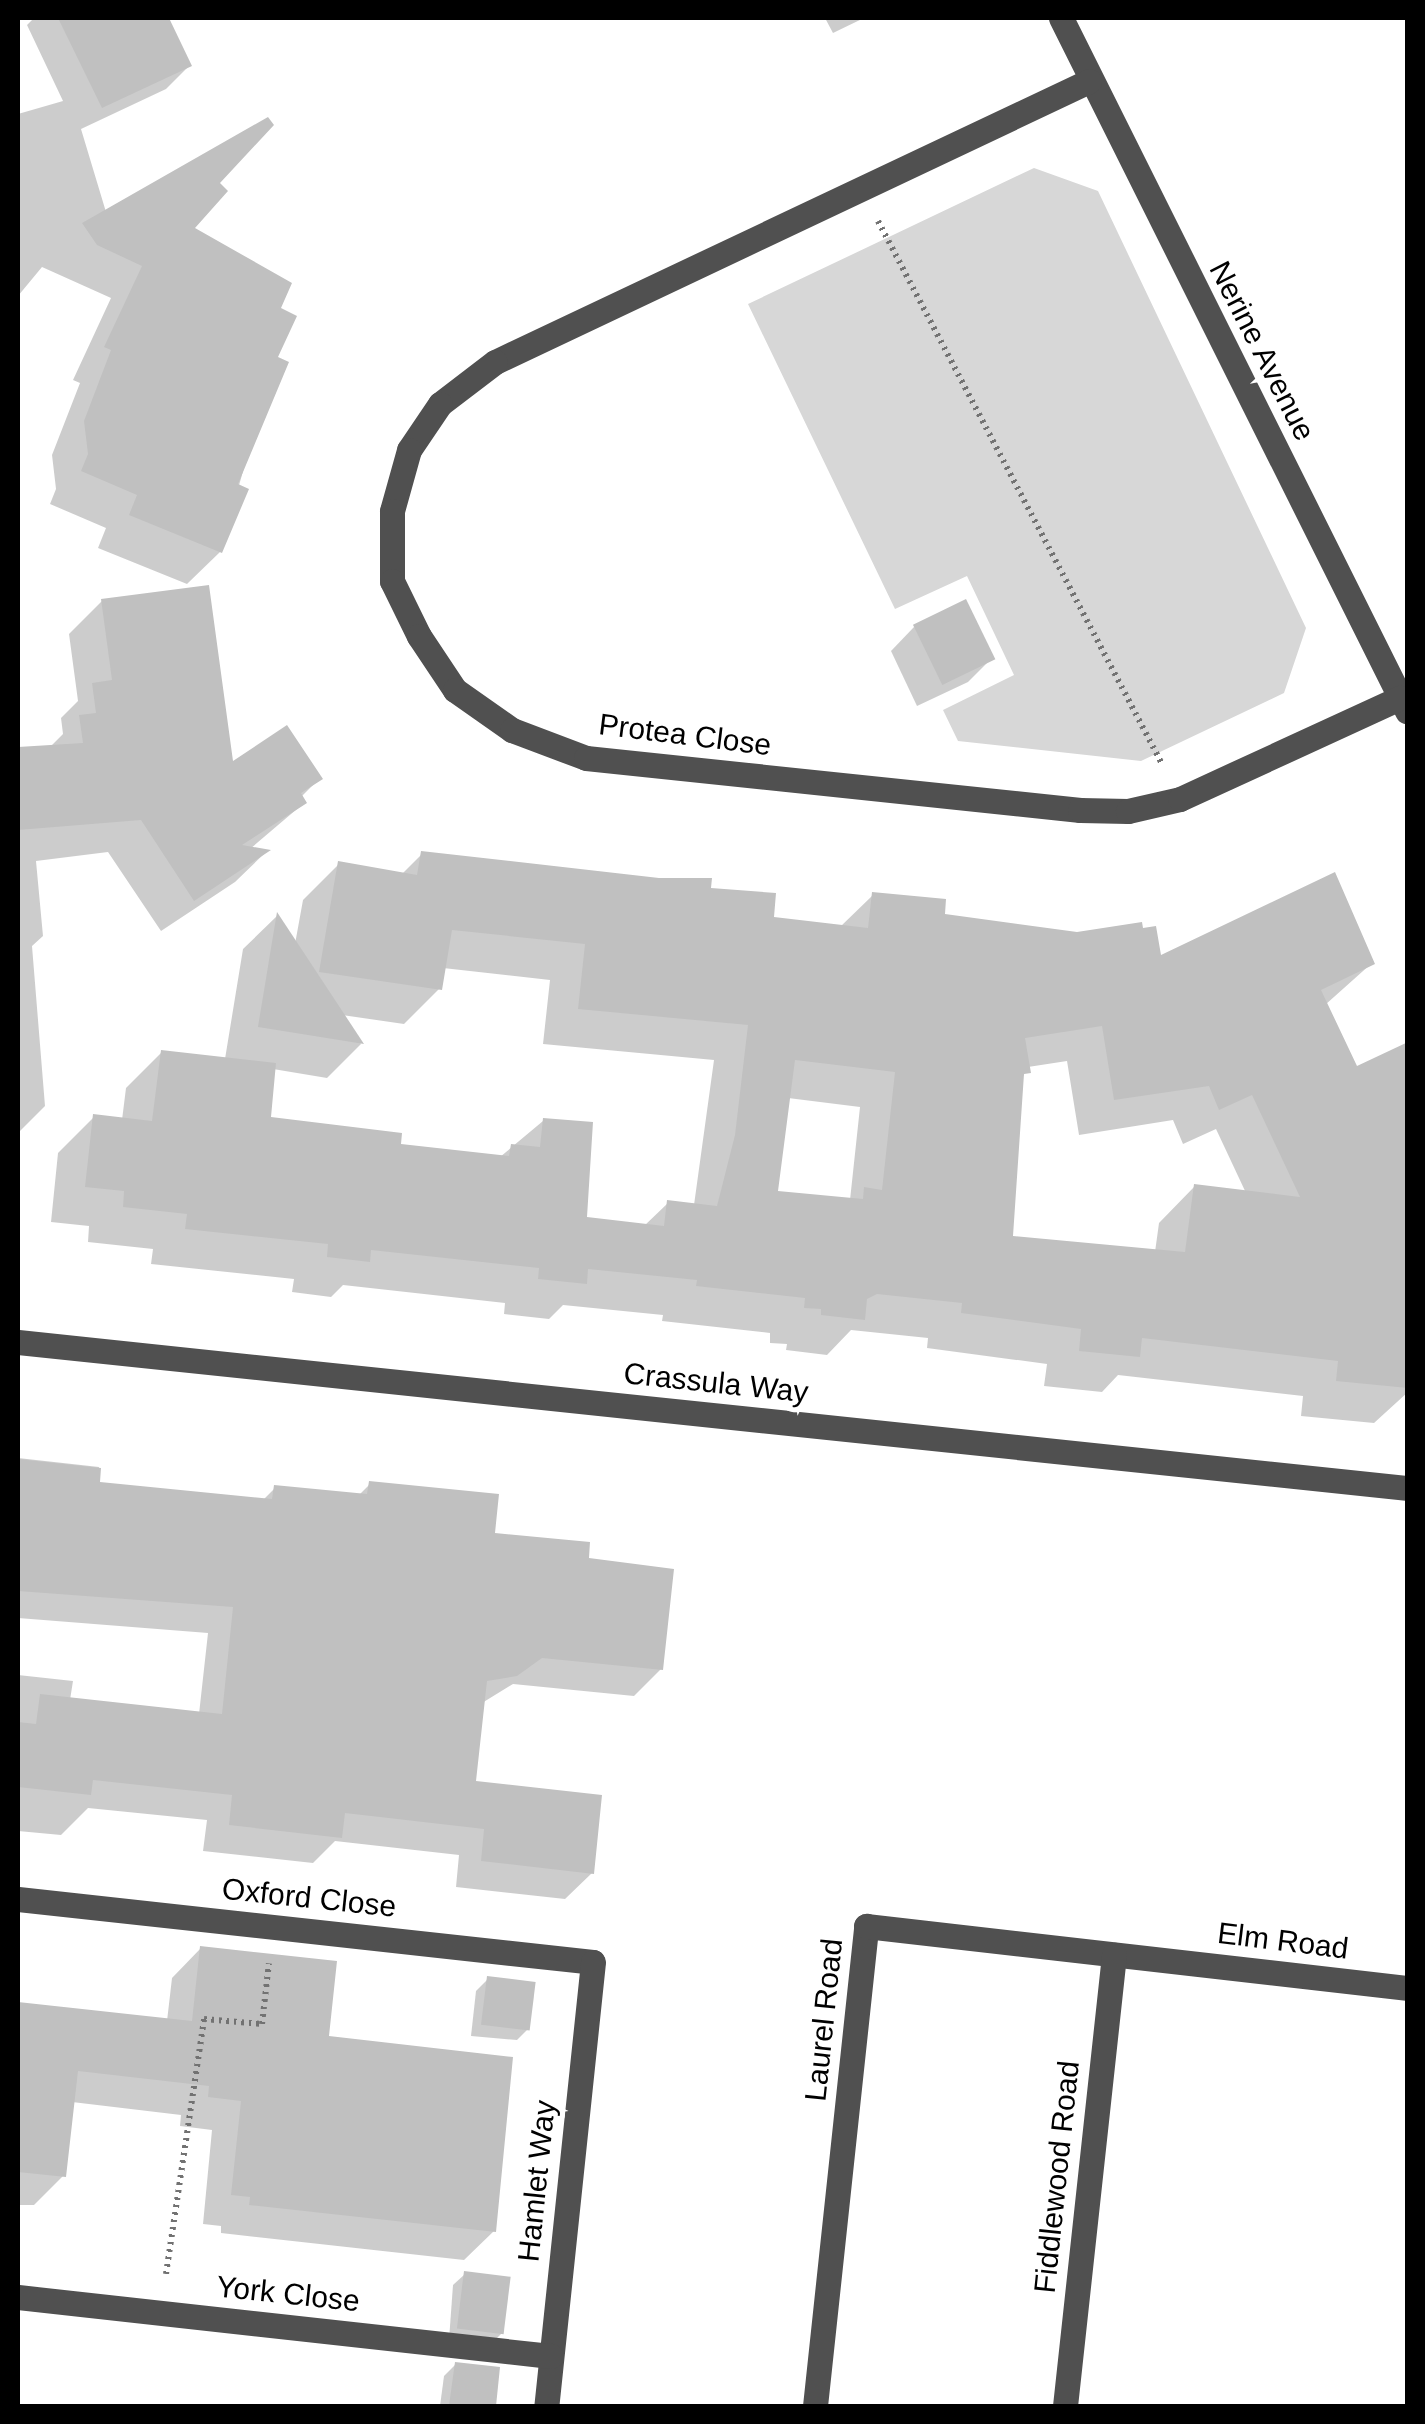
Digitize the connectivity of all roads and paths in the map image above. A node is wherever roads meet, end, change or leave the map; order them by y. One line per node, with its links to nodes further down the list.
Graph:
1 (1061, 18): 2 (street, Nerine Avenue)
2 (1090, 81): 3 (street, Protea Close); 4 (street, Nerine Avenue)
3 (861, 189): 5 (path); 5 (street, Protea Close)
4 (1404, 705): 5 (street, Protea Close)
5 (1180, 799)
6 (18, 1342): 7 (street, Crassula Way)
7 (1408, 1488)
8 (18, 1898): 9 (street, Oxford Close)
9 (273, 1927): 12 (street, Oxford Close); 15 (path)
10 (1114, 1955): 11 (street, Laurel Road); 18 (street, Laurel Road); 19 (street, Fiddlewood Road)
11 (1152, 1958): 13 (street, Elm Road)
12 (594, 1962): 16 (street, Hamlet Way)
13 (1408, 1988)
14 (18, 2297): 15 (street, York Close)
15 (160, 2312): 16 (street, York Close)
16 (552, 2356): 17 (street, Hamlet Way)
17 (546, 2406)
18 (815, 2406)
19 (1065, 2406)

